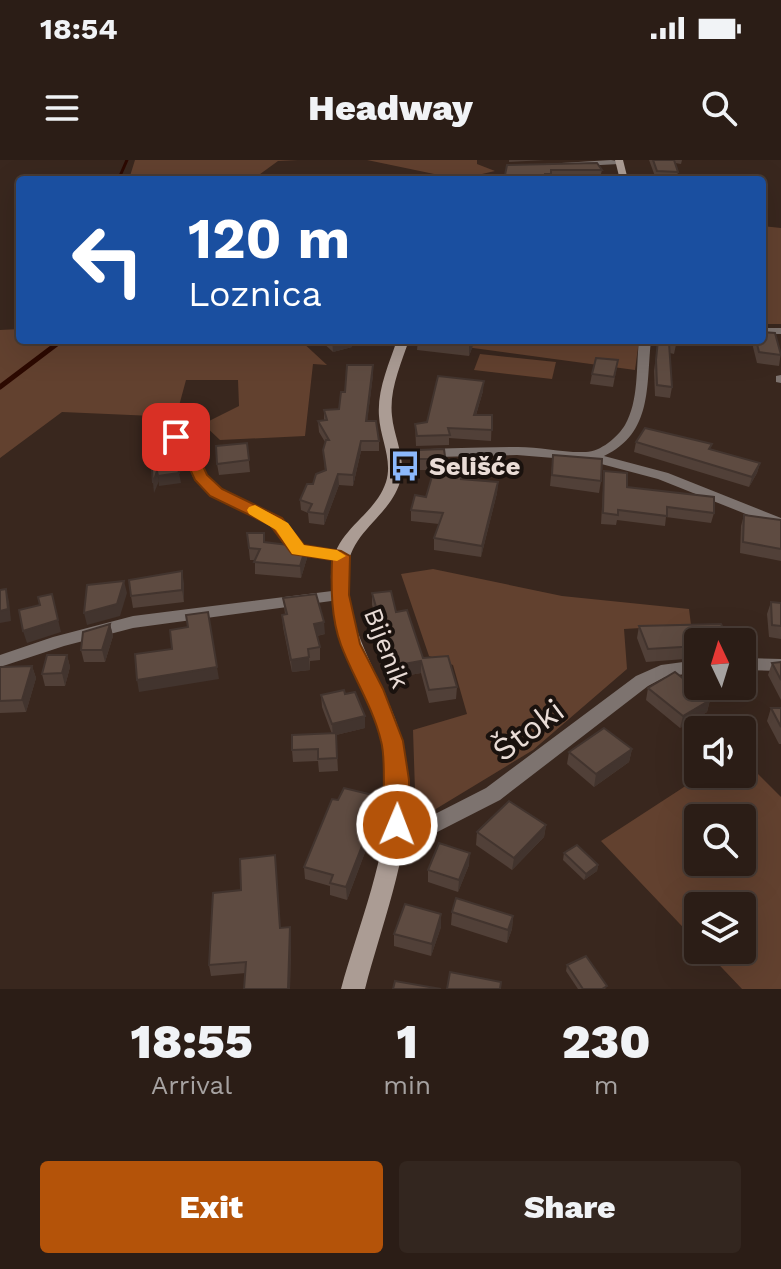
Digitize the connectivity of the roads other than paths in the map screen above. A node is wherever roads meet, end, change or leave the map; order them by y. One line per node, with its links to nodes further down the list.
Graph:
1 (619, 161): 2 (street)
2 (566, 162): 3 (street)
3 (533, 166)
4 (402, 344): 7 (main road, Bijenik)
5 (645, 344): 8 (street)
6 (176, 437): 10 (street)
7 (394, 454): 8 (street); 10 (main road, Bijenik)
8 (591, 457): 9 (street)
9 (781, 523)
10 (341, 556): 11 (main road, Bijenik)
11 (340, 595): 12 (street); 16 (main road, Bijenik)
12 (0, 661)
13 (756, 664): 14 (street)
14 (781, 665)
15 (684, 668): 16 (street, Štoki)
16 (393, 845): 17 (main road, Bijenik)
17 (353, 989)

